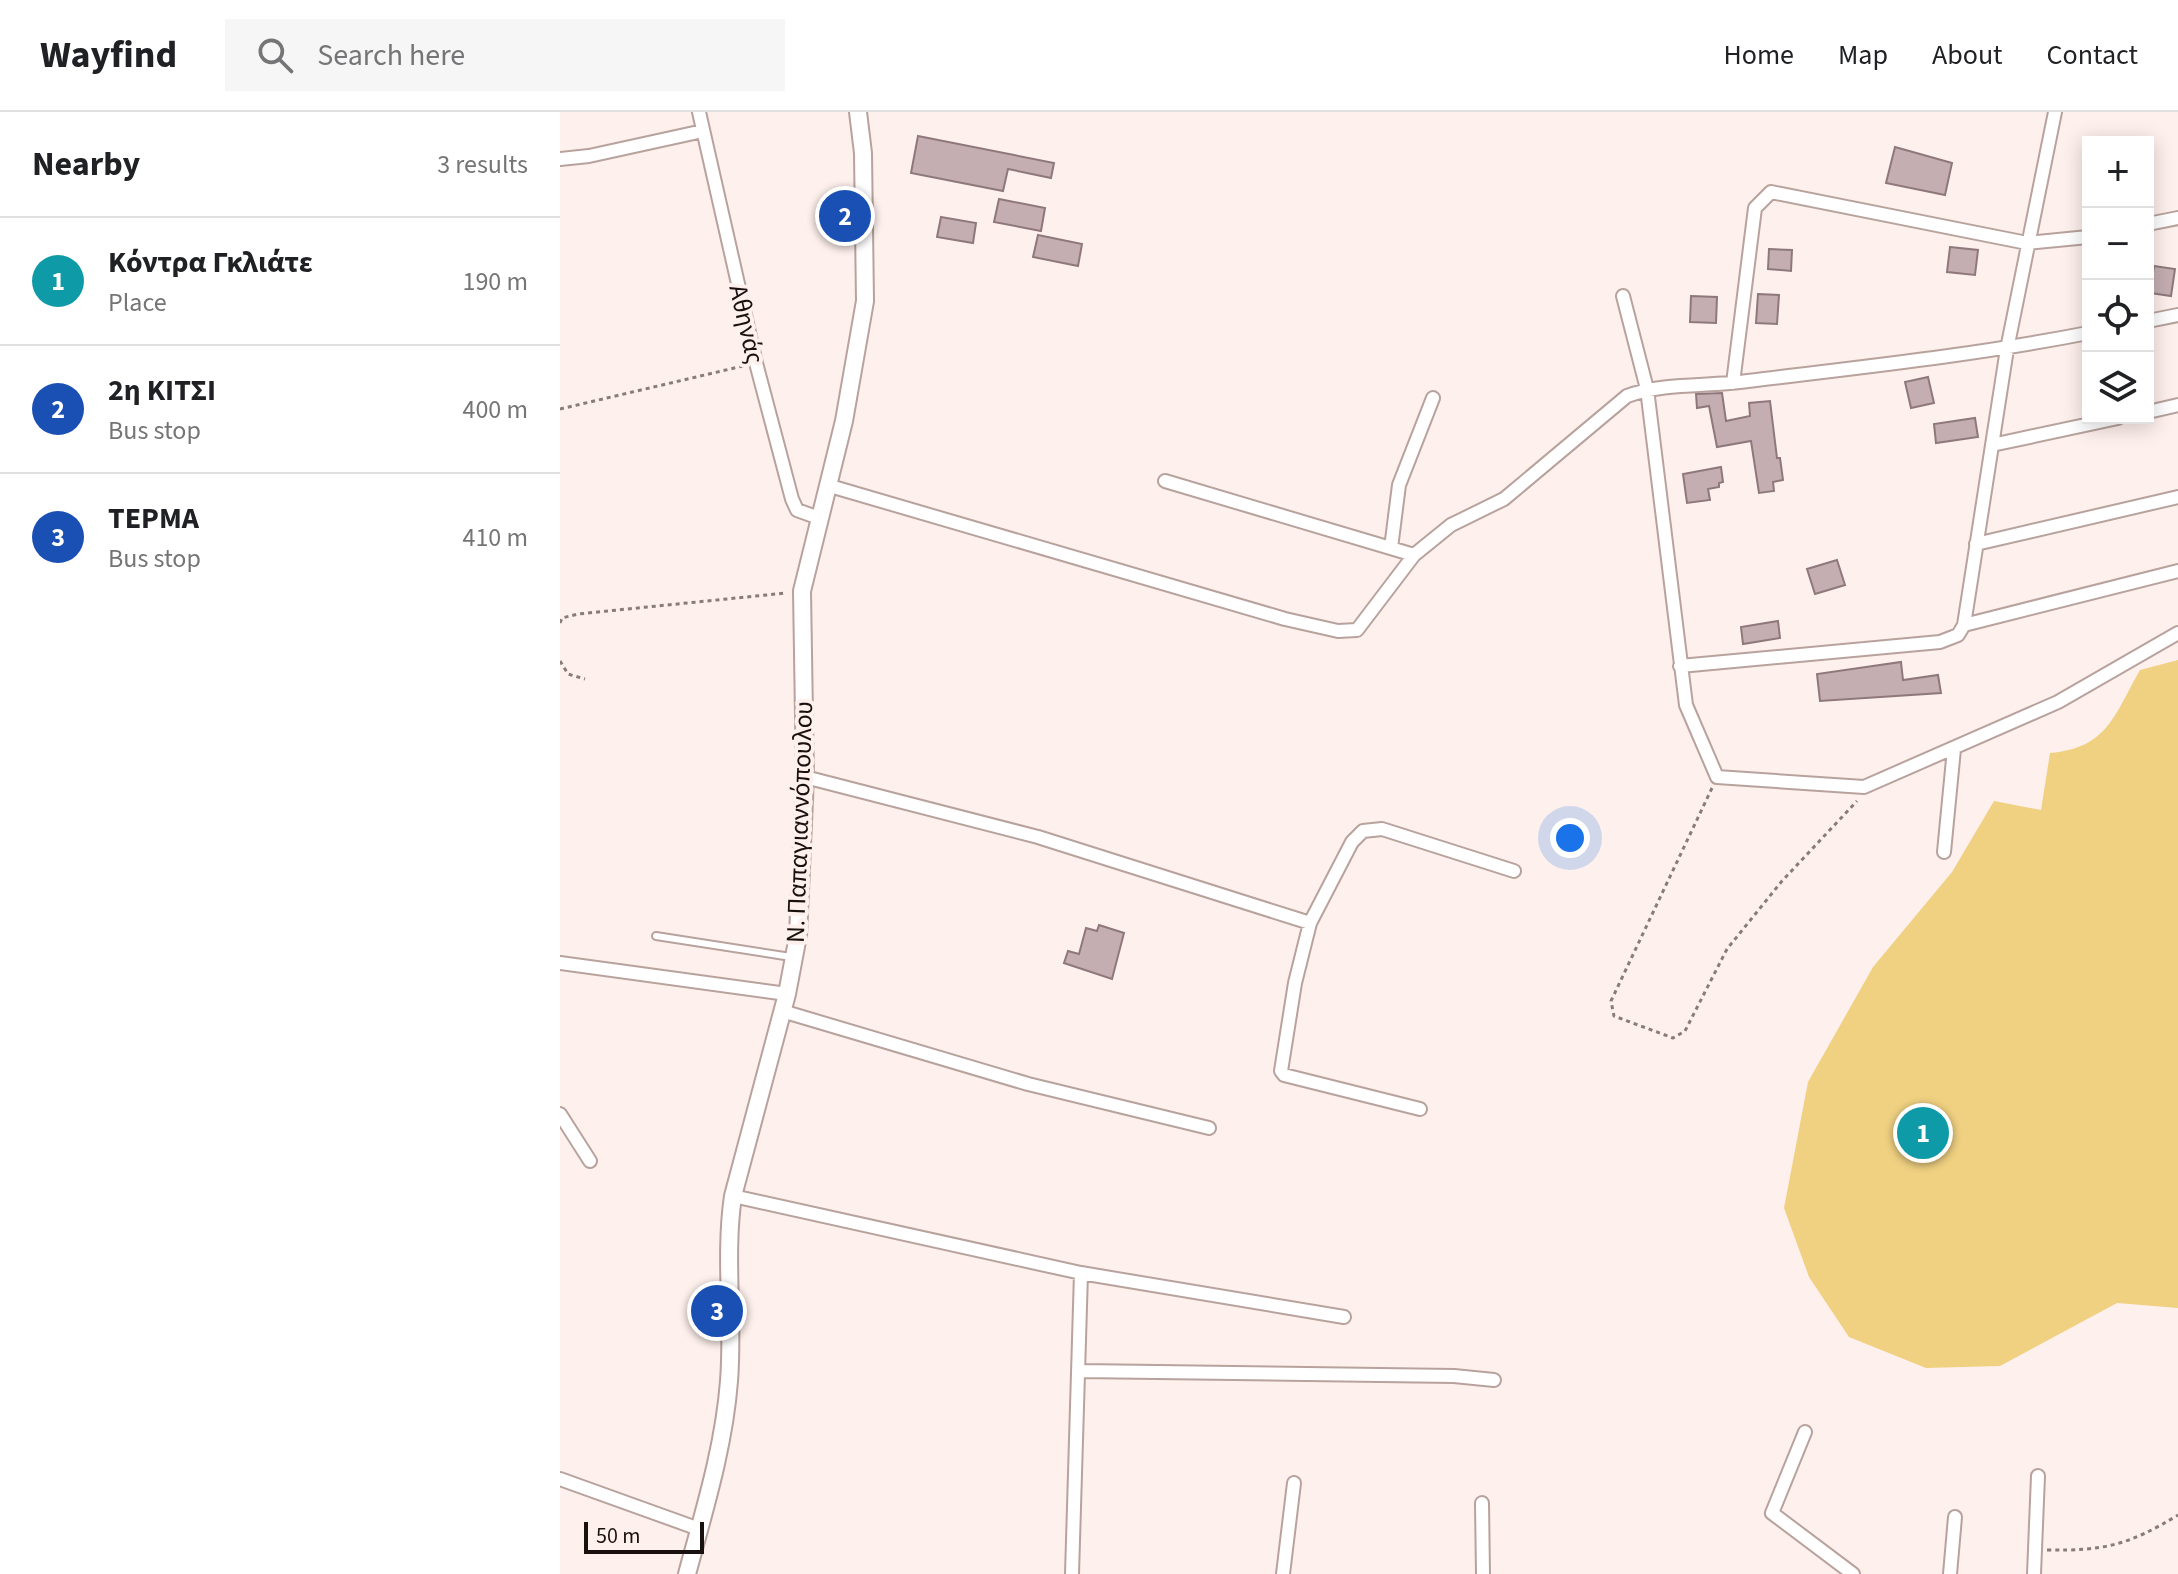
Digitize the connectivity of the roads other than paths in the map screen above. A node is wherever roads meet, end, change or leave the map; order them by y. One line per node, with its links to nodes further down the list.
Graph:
1 (699, 112): 4 (street, Αθηνάς)
2 (858, 112): 23 (street, Ν. Παπαγιαννόπουλου)
3 (2055, 112): 9 (street)
4 (703, 131): 5 (street); 25 (street, Αθηνάς)
5 (560, 159)
6 (2178, 218): 7 (street)
7 (2154, 223)
8 (2082, 238): 9 (street)
9 (2027, 243): 14 (street); 15 (street)
10 (1623, 296): 16 (street)
11 (2178, 315): 12 (street)
12 (2154, 320)
13 (2082, 334): 14 (street)
14 (2007, 349): 15 (street); 21 (street)
15 (1733, 383): 16 (street)
16 (1647, 389): 28 (street); 32 (street)
17 (1433, 398): 27 (street)
18 (2178, 405): 19 (street)
19 (2154, 411)
20 (2090, 424): 21 (street)
21 (1992, 445): 26 (street)
22 (1165, 481): 27 (street)
23 (830, 486): 25 (street, Ν. Παπαγιαννόπουλου); 28 (street)
24 (2178, 497): 26 (street)
25 (819, 518): 34 (street, Ν. Παπαγιαννόπουλου)
26 (1976, 544): 30 (street)
27 (1391, 548): 28 (street)
28 (1414, 555)
29 (2178, 571): 30 (street)
30 (1964, 625): 32 (street)
31 (2178, 633): 33 (street)
32 (1680, 666): 33 (street)
33 (1954, 749): 35 (street)
34 (805, 777): 37 (street); 39 (street, Ν. Παπαγιαννόπουλου)
35 (1944, 852)
36 (1514, 871): 37 (street)
37 (1310, 923): 43 (street)
38 (656, 936): 39 (lane)
39 (794, 957): 41 (street, Ν. Παπαγιαννόπουλου)
40 (560, 963): 41 (street)
41 (787, 994): 42 (street, Ν. Παπαγιαννόπουλου)
42 (782, 1011): 45 (street); 47 (street, Ν. Παπαγιαννόπουλου)
43 (1420, 1109)
44 (560, 1114): 46 (street)
45 (1209, 1128)
46 (590, 1161)
47 (733, 1196): 48 (street); 58 (street, Ν. Παπαγιαννόπουλου)
48 (1081, 1273): 49 (street); 50 (street)
49 (1344, 1317)
50 (1080, 1371): 51 (street); 60 (street)
51 (1494, 1380)
52 (1805, 1432): 63 (street)
53 (2038, 1476): 65 (street)
54 (560, 1479): 58 (street)
55 (1294, 1483): 61 (street)
56 (1482, 1503): 62 (street)
57 (1955, 1517): 64 (street)
58 (699, 1529): 59 (street, Ν. Παπαγιαννόπουλου)
59 (687, 1574)
60 (1072, 1574)
61 (1283, 1574)
62 (1483, 1574)
63 (1853, 1574)
64 (1950, 1574)
65 (2034, 1574)

